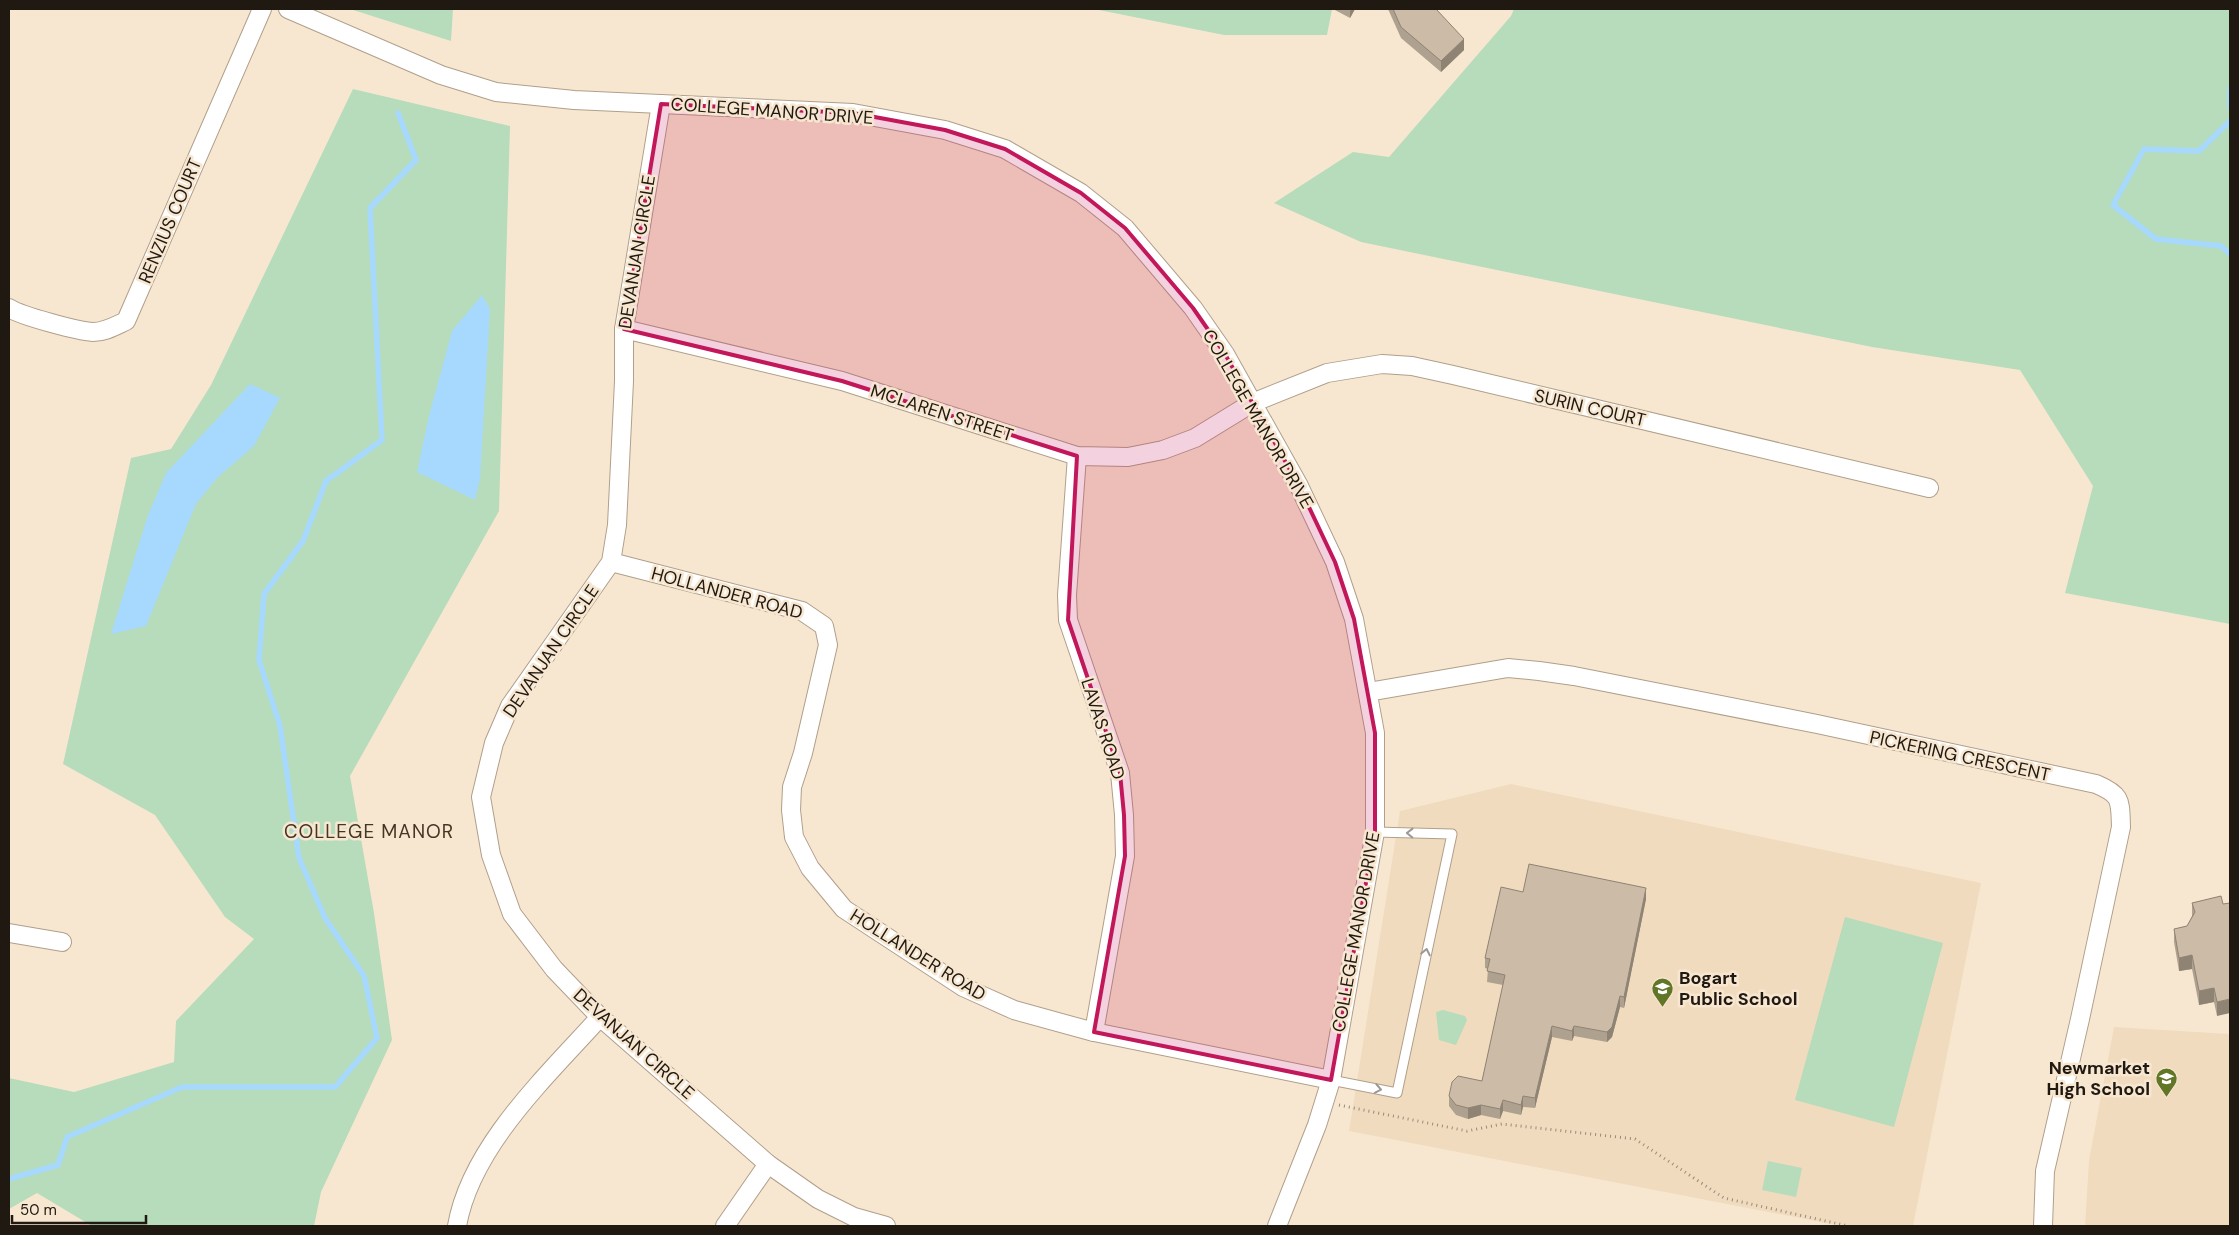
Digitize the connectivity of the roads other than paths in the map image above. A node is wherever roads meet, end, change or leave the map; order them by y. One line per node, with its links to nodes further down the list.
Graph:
1 (262, 9): 4 (street, RENZIUS COURT)
2 (288, 9): 3 (street, COLLEGE MANOR DRIVE)
3 (661, 104): 5 (street, DEVANJAN CIRCLE); 6 (street, COLLEGE MANOR DRIVE)
4 (9, 308)
5 (624, 329): 7 (street, MCLAREN STREET); 9 (street, DEVANJAN CIRCLE)
6 (1252, 403): 7 (street, MCLAREN STREET); 8 (street, SURIN COURT); 10 (street, COLLEGE MANOR DRIVE)
7 (1076, 456): 15 (street, LAVAS ROAD)
8 (1929, 488)
9 (611, 562): 14 (street, DEVANJAN CIRCLE); 15 (street, HOLLANDER ROAD)
10 (1368, 692): 11 (street, COLLEGE MANOR DRIVE); 22 (street, PICKERING CRESCENT)
11 (1375, 832): 16 (street, COLLEGE MANOR DRIVE); 16 (lane, one-way to 11)
12 (9, 933): 13 (street)
13 (62, 942)
14 (600, 1017): 17 (street, DEVANJAN CIRCLE); 18 (street)
15 (1094, 1032): 16 (street, HOLLANDER ROAD)
16 (1331, 1080): 21 (street, COLLEGE MANOR DRIVE)
17 (768, 1164): 19 (street); 20 (street, DEVANJAN CIRCLE)
18 (457, 1226)
19 (725, 1226)
20 (886, 1226)
21 (1277, 1226)
22 (2044, 1226)

